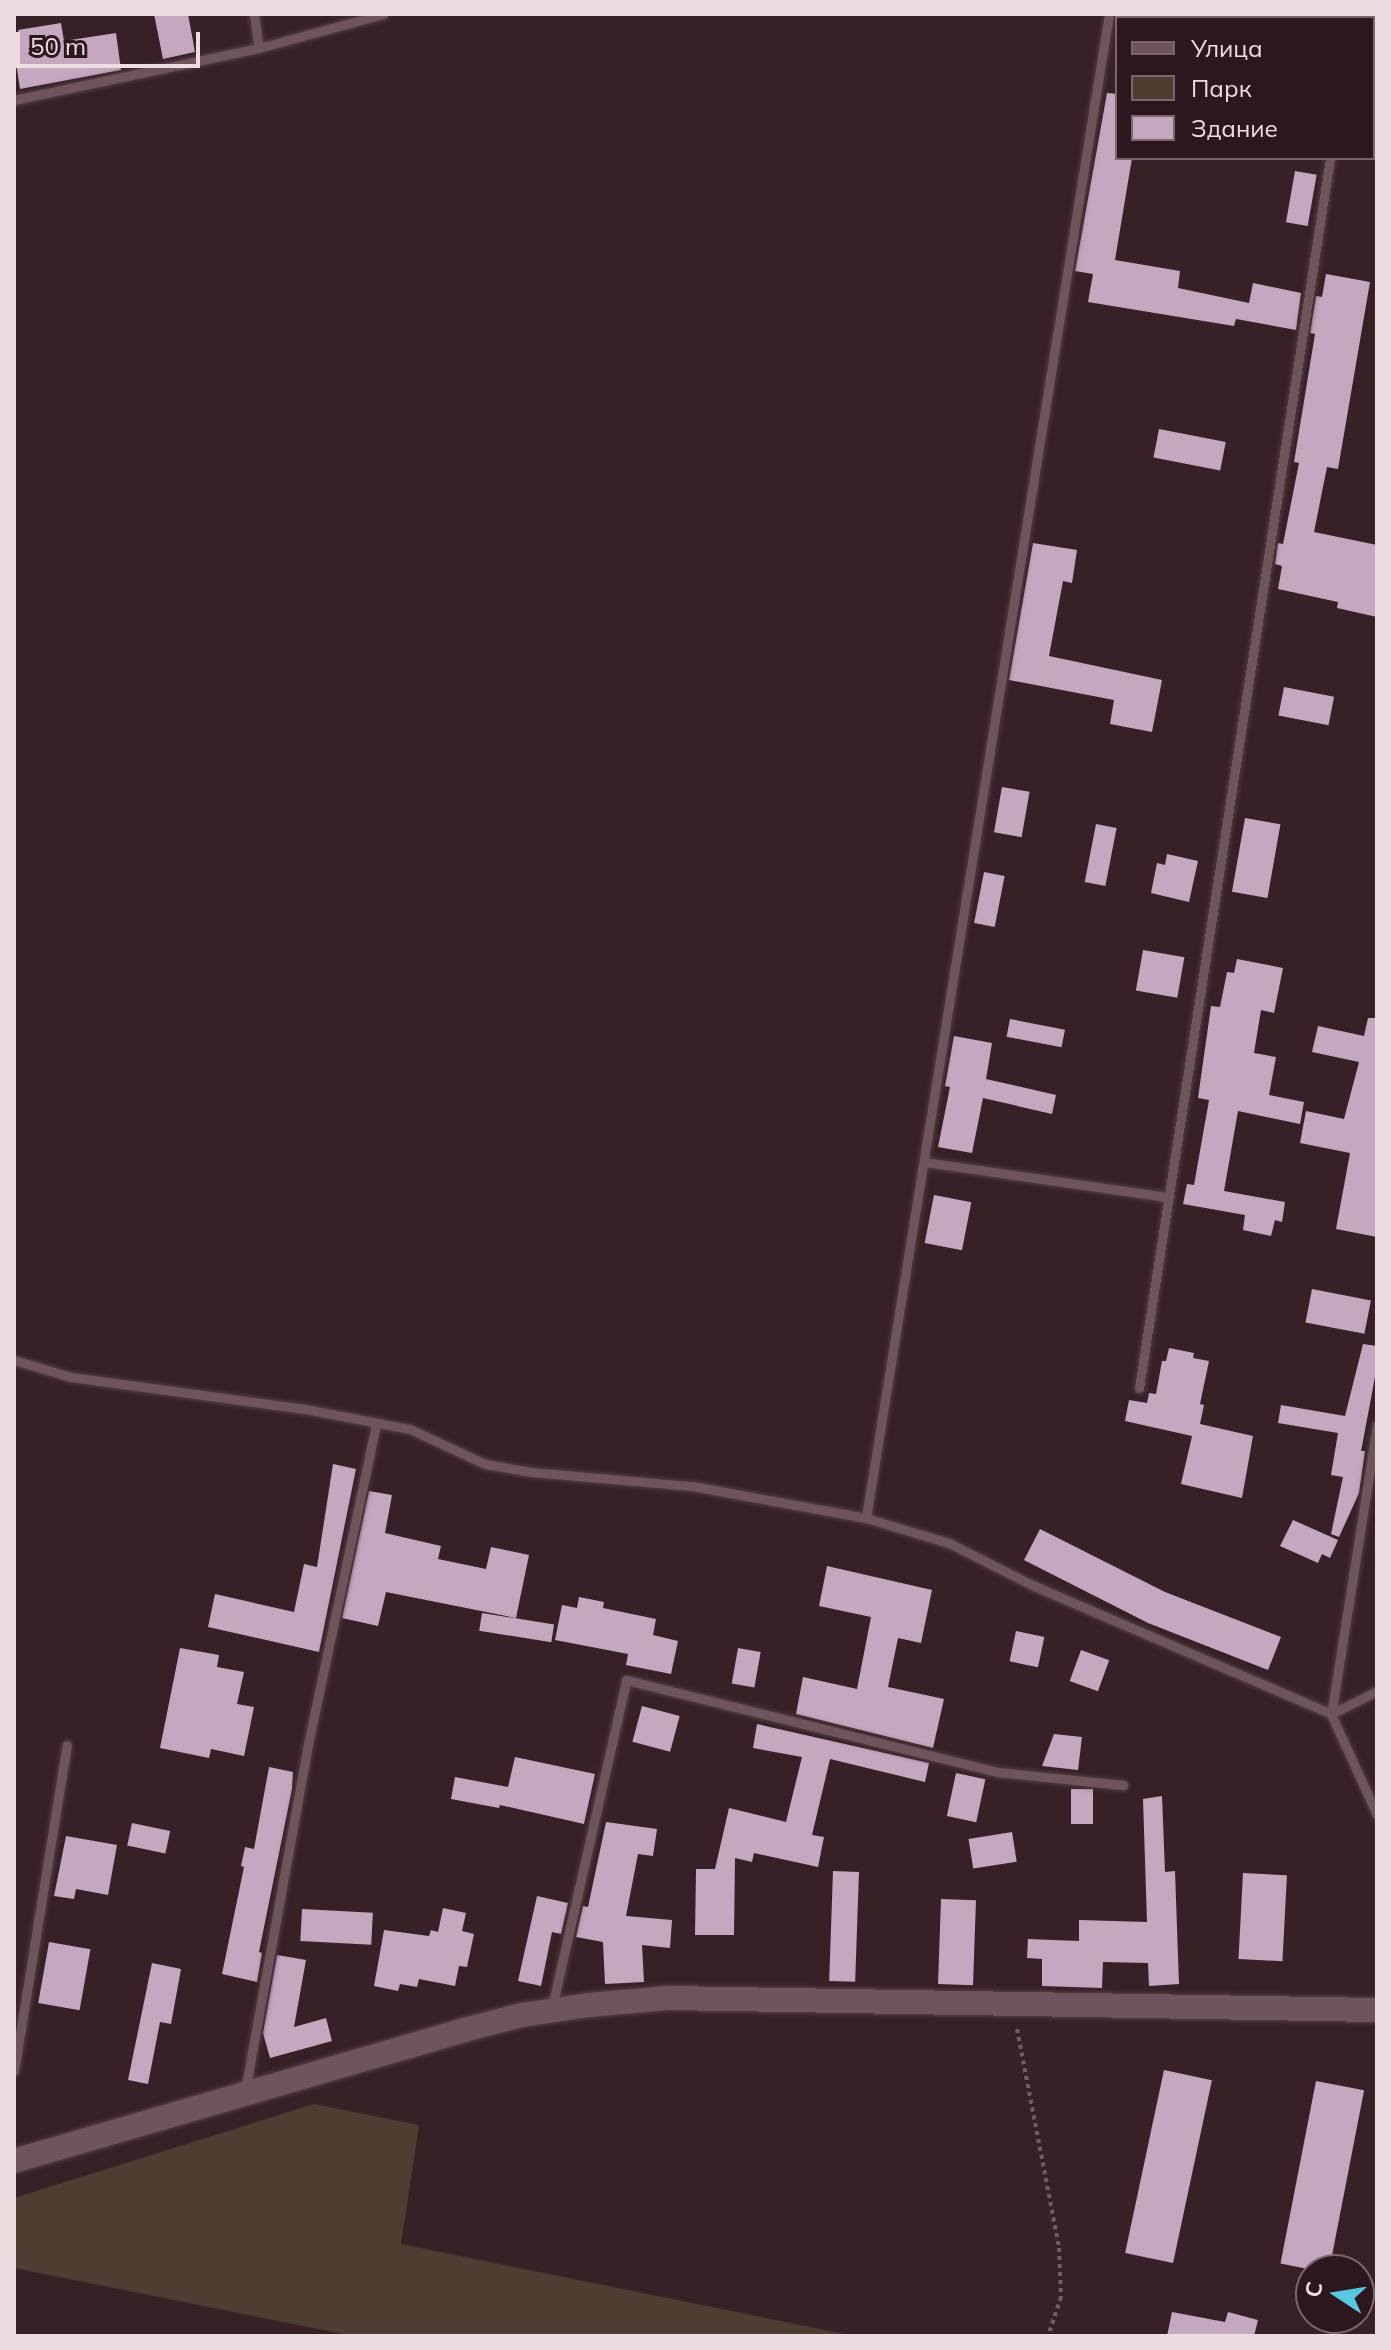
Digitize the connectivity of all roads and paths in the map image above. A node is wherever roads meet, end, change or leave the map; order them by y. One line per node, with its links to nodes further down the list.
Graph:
1 (254, 14): 4 (lane)
2 (383, 14): 4 (lane)
3 (1109, 14): 7 (lane)
4 (259, 48): 5 (lane)
5 (14, 100)
6 (1330, 160): 8 (lane)
7 (924, 1162): 8 (lane); 13 (lane)
8 (1167, 1197): 10 (lane)
9 (14, 1360): 11 (lane)
10 (1139, 1388)
11 (376, 1423): 13 (lane); 23 (lane)
12 (1377, 1425): 15 (lane)
13 (866, 1518): 15 (lane)
14 (1377, 1691): 15 (lane)
15 (1331, 1714): 18 (lane)
16 (67, 1745): 22 (lane)
17 (1123, 1785): 20 (lane)
18 (1377, 1815)
19 (1012, 2003): 20 (street); 21 (street); 25 (path)
20 (551, 2010): 23 (street)
21 (1377, 2010)
22 (14, 2071)
23 (244, 2094): 24 (street)
24 (14, 2161)
25 (1048, 2336)

